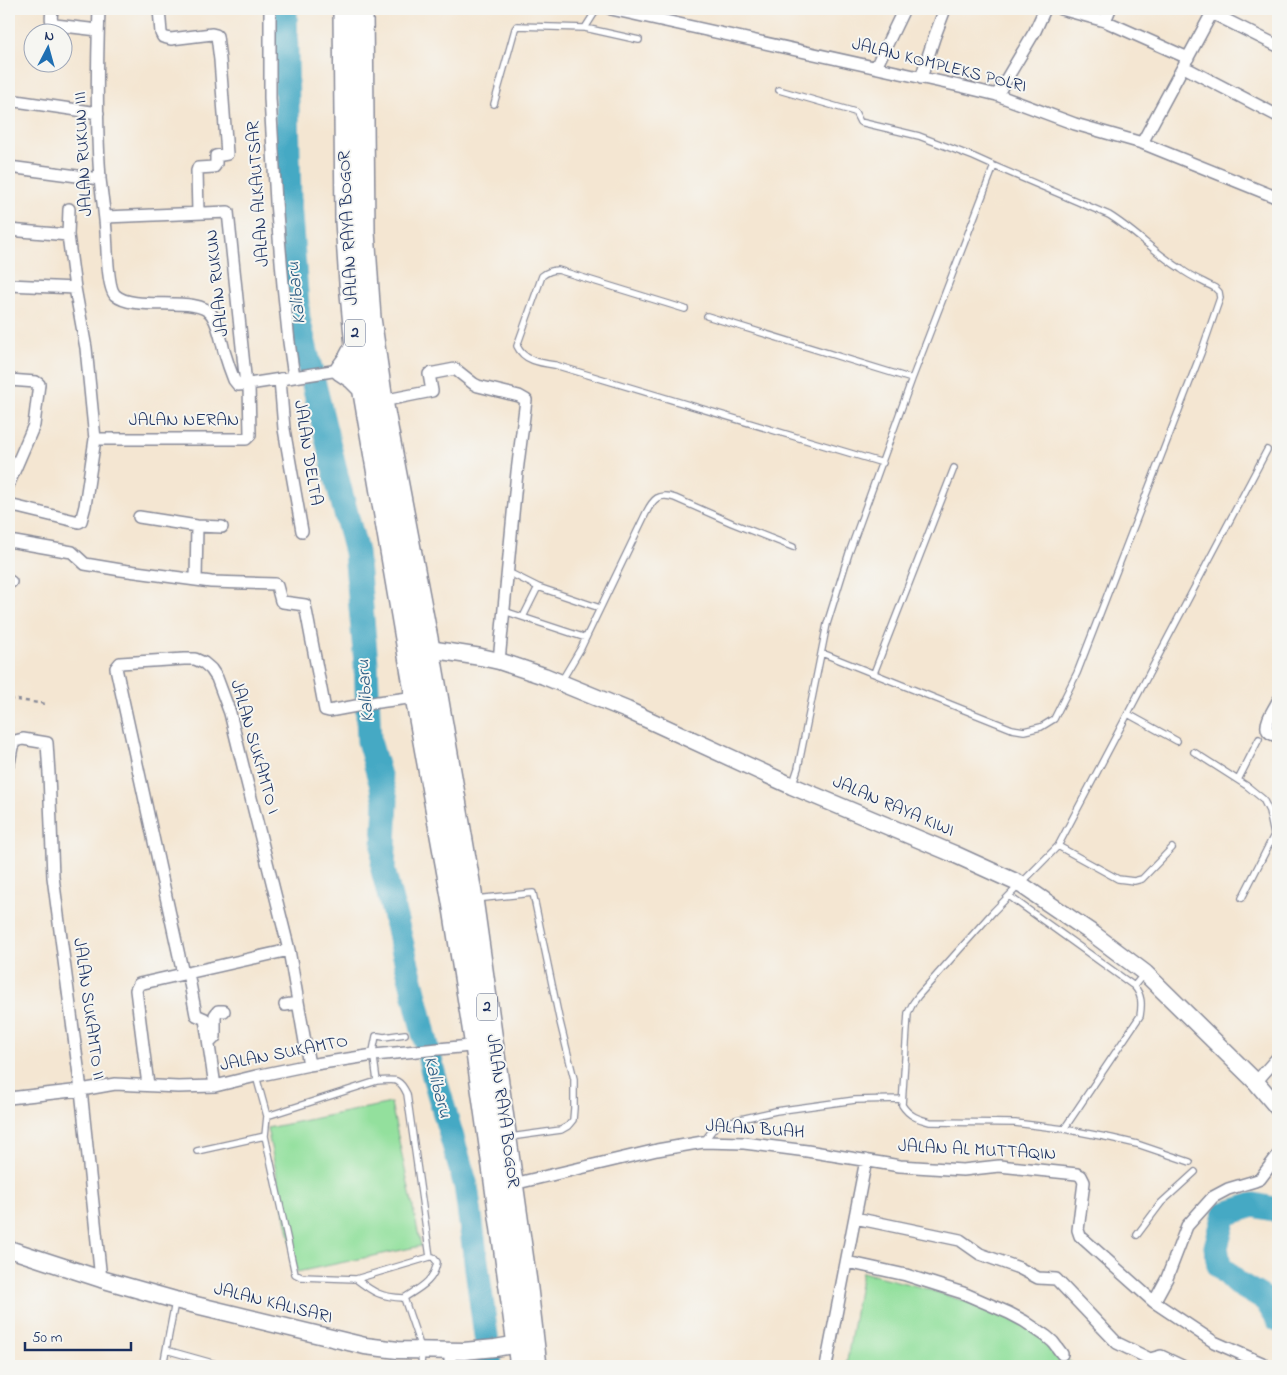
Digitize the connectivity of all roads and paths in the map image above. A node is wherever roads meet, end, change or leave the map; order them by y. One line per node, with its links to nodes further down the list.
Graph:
1 (52, 9): 17 (street)
2 (99, 9): 17 (street, JALAN RUKUN III)
3 (159, 9): 35 (street)
4 (270, 9): 44 (street, JALAN ALKAUTSAR)
5 (344, 9): 43 (highway, JALAN RAYA BOGOR / 2)
6 (362, 9): 43 (highway, JALAN RAYA BOGOR / 2)
7 (597, 9): 16 (lane)
8 (610, 9): 21 (street, JALAN KOMPLEKS POLRI)
9 (904, 9): 21 (street)
10 (945, 9): 22 (street)
11 (1045, 9): 24 (street)
12 (1061, 9): 15 (street)
13 (1110, 9): 15 (street)
14 (1213, 11): 19 (street); 20 (street)
15 (1105, 21): 20 (street)
16 (585, 28): 18 (lane); 26 (lane)
17 (98, 30): 27 (street, JALAN RUKUN III)
18 (639, 40)
19 (1278, 46)
20 (1186, 63): 28 (street); 29 (street)
21 (876, 67): 22 (street, JALAN KOMPLEKS POLRI)
22 (921, 78): 24 (street, JALAN KOMPLEKS POLRI)
23 (778, 90): 30 (lane)
24 (997, 95): 29 (street, JALAN KOMPLEKS POLRI)
25 (9, 100): 27 (street)
26 (494, 104)
27 (98, 113): 32 (street, JALAN RUKUN III)
28 (1278, 116)
29 (1142, 143): 33 (street, JALAN KOMPLEKS POLRI)
30 (994, 166): 45 (lane); 72 (lane)
31 (9, 167): 32 (street)
32 (100, 179): 36 (street, JALAN RUKUN III)
33 (1278, 198)
34 (69, 209): 38 (street)
35 (198, 213): 36 (street, JALAN RUKUN); 48 (street, JALAN RUKUN)
36 (105, 217): 48 (street, JALAN RUKUN III)
37 (9, 230): 38 (street)
38 (68, 235): 40 (street)
39 (9, 285): 40 (street)
40 (75, 288): 50 (street)
41 (685, 309): 52 (lane)
42 (707, 316): 45 (lane)
43 (351, 363): 44 (street); 49 (highway, JALAN RAYA BOGOR / 2); 69 (highway, JALAN RAYA BOGOR / 2)
44 (300, 376): 47 (street)
45 (912, 379): 52 (lane)
46 (9, 380): 54 (street)
47 (280, 380): 48 (street); 59 (street, JALAN DELTA)
48 (247, 385): 50 (street, JALAN NERAN)
49 (382, 401): 62 (street); 69 (highway, JALAN RAYA BOGOR / 2)
50 (95, 439): 55 (street)
51 (1268, 450): 78 (lane)
52 (883, 463): 70 (lane)
53 (954, 468): 72 (lane)
54 (9, 483)
55 (9, 505)
56 (139, 517): 57 (street)
57 (197, 526): 58 (street); 63 (street)
58 (222, 527)
59 (302, 531)
60 (9, 541): 63 (street)
61 (792, 547): 65 (lane)
62 (508, 572): 64 (lane); 66 (street)
63 (196, 580): 74 (street)
64 (538, 587): 65 (lane); 67 (lane)
65 (600, 608): 68 (lane)
66 (504, 611): 67 (lane); 71 (street)
67 (523, 617): 68 (lane)
68 (586, 638): 73 (lane)
69 (419, 651): 71 (street, JALAN RAYA KIWI); 74 (highway, JALAN RAYA BOGOR / 2); 90 (highway, JALAN RAYA BOGOR / 2)
70 (822, 653): 72 (lane); 85 (lane)
71 (499, 661): 73 (street, JALAN RAYA KIWI)
72 (874, 674)
73 (560, 684): 85 (street, JALAN RAYA KIWI)
74 (416, 697): 90 (highway, JALAN RAYA BOGOR / 2)
75 (9, 700): 77 (path)
76 (1278, 701): 79 (street)
77 (47, 704)
78 (1128, 714): 81 (lane); 86 (lane)
79 (1278, 737)
80 (1259, 739): 84 (lane)
81 (1177, 741)
82 (1194, 752): 84 (lane)
83 (9, 763): 109 (street, JALAN SUKAMTO II)
84 (1238, 780): 89 (lane)
85 (792, 786): 88 (street, JALAN RAYA KIWI)
86 (1058, 846): 87 (lane); 88 (lane)
87 (1172, 848)
88 (1014, 890): 93 (street, JALAN RAYA KIWI); 94 (lane); 111 (lane)
89 (1242, 898)
90 (463, 901): 100 (highway, JALAN RAYA BOGOR / 2); 116 (lane)
91 (289, 950): 92 (street); 92 (street, JALAN SUKAMTO I); 95 (street, JALAN SUKAMTO I)
92 (186, 974): 99 (street); 107 (street)
93 (1145, 974): 94 (lane); 106 (street, JALAN RAYA KIWI)
94 (1134, 986): 114 (lane)
95 (298, 1003): 96 (street); 103 (street, JALAN SUKAMTO I)
96 (285, 1005)
97 (224, 1011): 99 (street)
98 (405, 1034): 101 (lane)
99 (209, 1042): 108 (street)
100 (484, 1045): 101 (street, JALAN SUKAMTO); 116 (highway, JALAN RAYA BOGOR / 2); 123 (highway, JALAN RAYA BOGOR / 2)
101 (374, 1055): 103 (street, JALAN SUKAMTO); 105 (lane)
102 (1278, 1057): 106 (street)
103 (309, 1065): 104 (street, JALAN SUKAMTO)
104 (256, 1076): 108 (street, JALAN SUKAMTO); 113 (lane)
105 (377, 1081): 113 (lane); 127 (lane)
106 (1256, 1082): 112 (street, JALAN RAYA KIWI)
107 (148, 1085): 108 (street, JALAN SUKAMTO); 109 (street, JALAN SUKAMTO)
108 (215, 1086)
109 (81, 1090): 110 (street, JALAN SUKAMTO); 129 (street, JALAN SUKAMTO II)
110 (9, 1098)
111 (902, 1099): 114 (lane); 117 (lane)
112 (1278, 1108)
113 (267, 1116): 115 (lane)
114 (1064, 1129): 121 (lane)
115 (265, 1136): 118 (lane); 130 (lane)
116 (505, 1137): 123 (highway, JALAN RAYA BOGOR / 2)
117 (703, 1142): 120 (street, JALAN BUAH); 123 (street, JALAN BUAH)
118 (198, 1151)
119 (1278, 1155): 133 (street)
120 (866, 1160): 124 (street); 133 (street, JALAN AL MUTTAQIN)
121 (1190, 1162)
122 (1195, 1172): 125 (lane)
123 (504, 1185): 134 (highway, JALAN RAYA BOGOR / 2)
124 (855, 1218): 128 (street); 145 (street)
125 (1137, 1235)
126 (9, 1250): 129 (street, JALAN KALISARI)
127 (430, 1257): 130 (lane); 131 (lane)
128 (847, 1262): 136 (street); 144 (street)
129 (101, 1279): 132 (street, JALAN KALISARI)
130 (356, 1279): 131 (lane)
131 (404, 1298): 137 (lane)
132 (175, 1300): 135 (lane); 137 (street, JALAN KALISARI)
133 (1154, 1302): 139 (street)
134 (526, 1342): 138 (street, JALAN KALISARI); 142 (highway, JALAN RAYA BOGOR / 2); 143 (highway, JALAN RAYA BOGOR / 2)
135 (166, 1350): 140 (lane); 141 (lane)
136 (1062, 1354)
137 (422, 1359): 138 (street, JALAN KALISARI)
138 (450, 1359)
139 (1262, 1363)
140 (163, 1366)
141 (223, 1366)
142 (521, 1366)
143 (536, 1366)
144 (826, 1366)
145 (1182, 1366)

